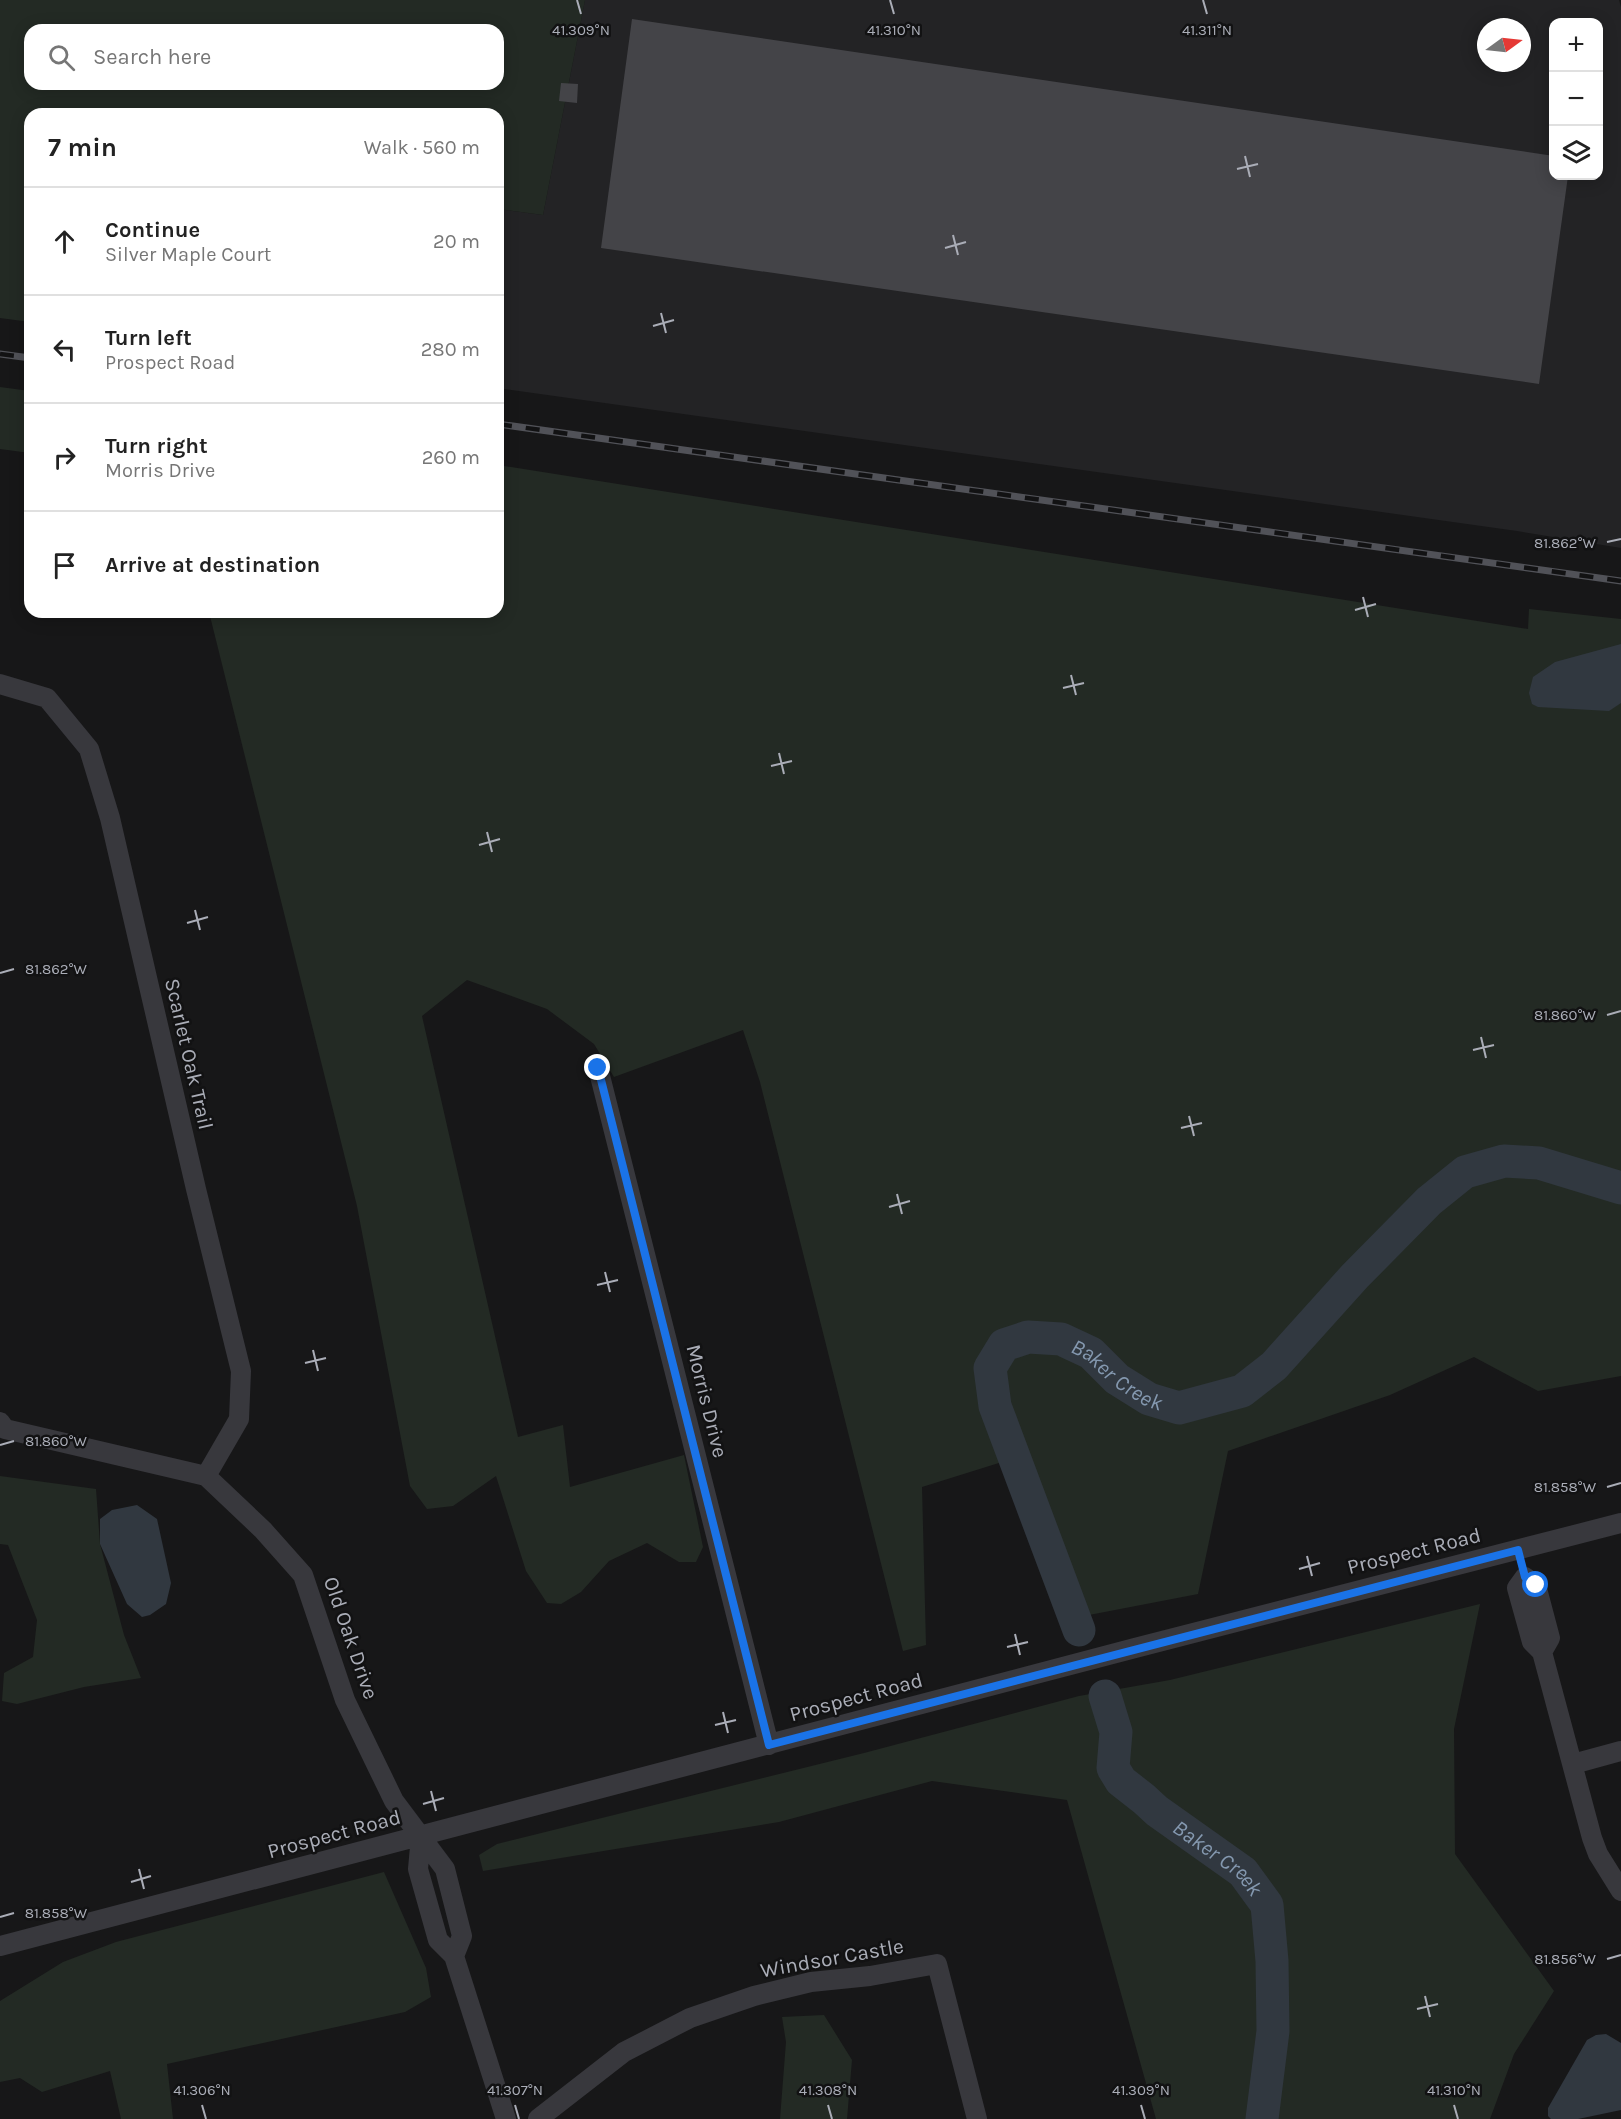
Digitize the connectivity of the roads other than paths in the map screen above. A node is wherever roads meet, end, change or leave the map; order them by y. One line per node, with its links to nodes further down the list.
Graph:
1 (0, 684): 4 (street, Scarlet Oak Trail)
2 (598, 1068): 7 (street, Morris Drive)
3 (2, 1427): 4 (street)
4 (206, 1476): 10 (street, Old Oak Drive)
5 (1621, 1523): 6 (street, Prospect Road)
6 (1518, 1550): 7 (street, Prospect Road); 9 (street)
7 (769, 1745): 10 (street, Prospect Road)
8 (1621, 1751): 9 (street)
9 (1573, 1764): 11 (street)
10 (421, 1836): 12 (street, Prospect Road); 13 (street); 13 (street, Old Oak Drive)
11 (1621, 1891)
12 (0, 1946)
13 (454, 1956): 14 (street)
14 (506, 2119)
15 (538, 2119): 16 (street, Windsor Castle)
16 (977, 2119)

